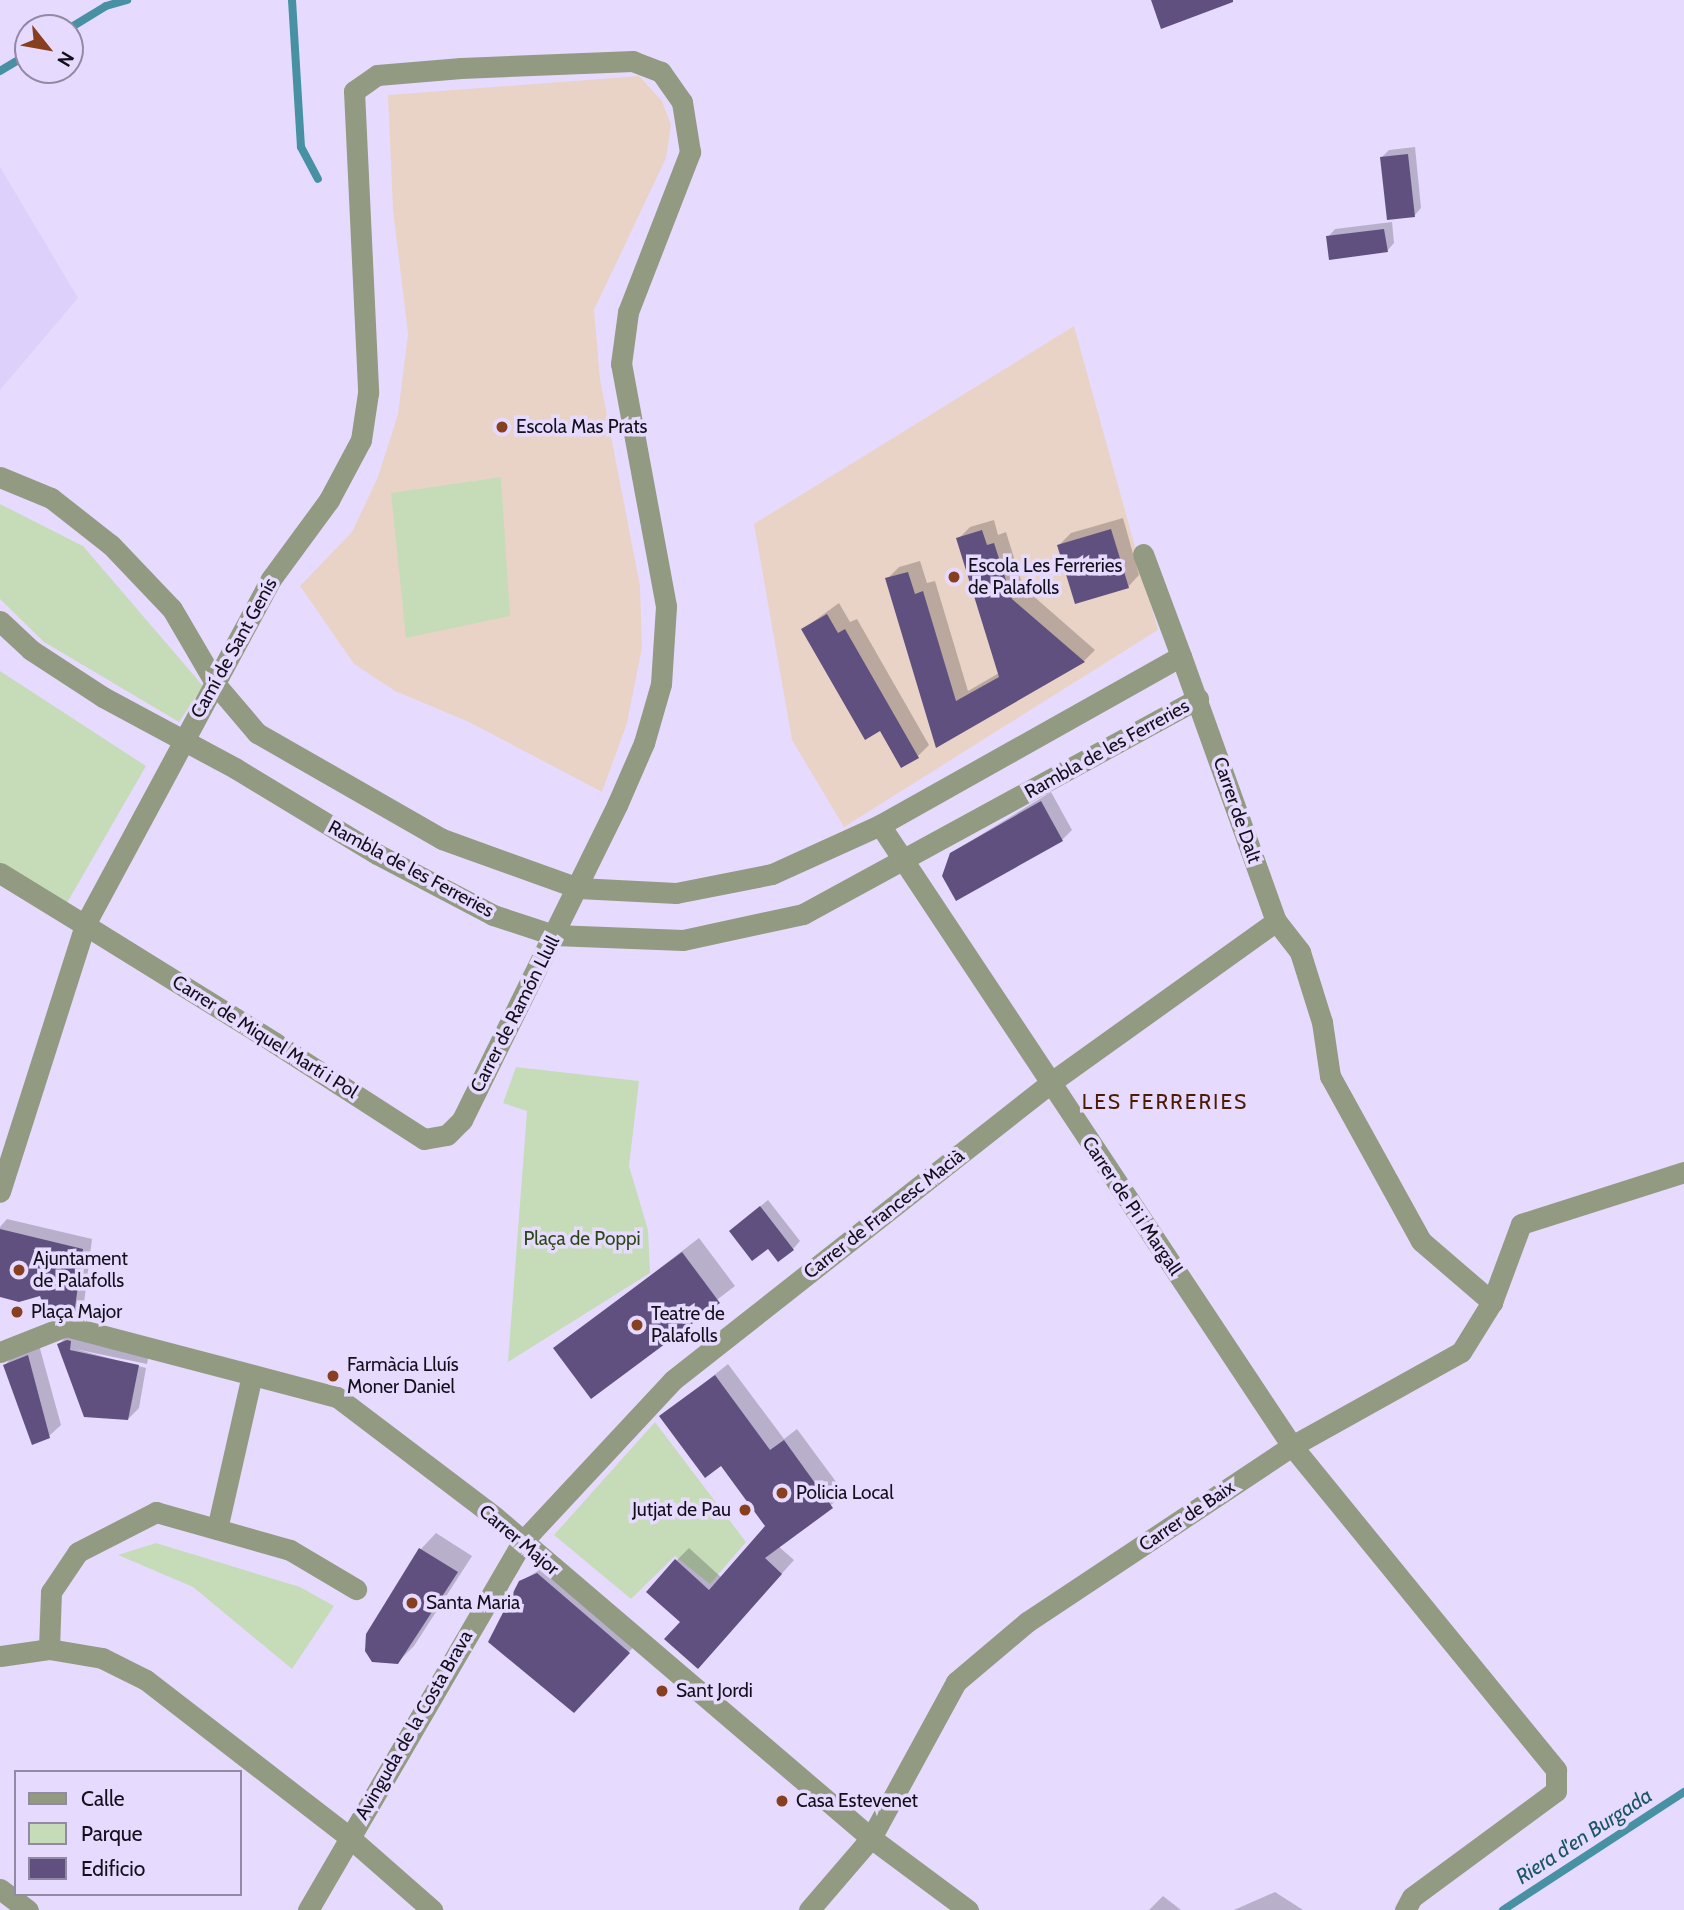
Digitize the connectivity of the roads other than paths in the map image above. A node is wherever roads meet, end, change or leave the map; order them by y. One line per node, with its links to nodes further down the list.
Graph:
1 (354, 91): 6 (street, Camí de Sant Genís); 12 (street, Carrer de Ramón Llull)
2 (0, 477): 6 (street)
3 (1143, 554): 5 (street)
4 (0, 621): 8 (street, Rambla de les Ferreries)
5 (1181, 656): 7 (street, Rambla de les Ferreries); 9 (street)
6 (217, 686): 8 (street, Camí de Sant Genís); 12 (street)
7 (1198, 699): 10 (street, Rambla de les Ferreries); 13 (street, Carrer de Dalt)
8 (183, 739): 14 (street, Camí de Sant Genís); 15 (street, Rambla de les Ferreries)
9 (880, 825): 10 (street, Carrer de Pi i Margall); 12 (street)
10 (902, 862): 15 (street, Rambla de les Ferreries); 16 (street, Carrer de Pi i Margall)
11 (0, 873): 14 (street, Carrer de Miquel Martí i Pol)
12 (578, 888): 15 (street, Carrer de Ramón Llull)
13 (1276, 921): 16 (street, Carrer de Francesc Macià); 21 (street, Carrer de Dalt)
14 (85, 925): 17 (street, Camí de Sant Genís); 18 (street, Carrer de Miquel Martí i Pol)
15 (554, 935): 18 (street, Carrer de Ramón Llull)
16 (1050, 1083): 24 (street, Carrer de Pi i Margall); 26 (street, Carrer de Francesc Macià)
17 (9, 1132): 20 (street, Camí de Sant Genís)
18 (447, 1135)
19 (1684, 1172): 21 (street, Carrer de Baix)
20 (0, 1192)
21 (1492, 1302): 24 (street, Carrer de Baix)
22 (0, 1352): 23 (street, Carrer Major)
23 (252, 1375): 25 (street); 26 (street, Carrer Major)
24 (1292, 1446): 31 (street, Carrer de Baix); 38 (street, Carrer de Pi i Margall)
25 (217, 1529): 27 (street); 28 (street)
26 (522, 1542): 30 (street, Avinguda de la Costa Brava); 31 (street, Carrer Major)
27 (356, 1589)
28 (49, 1649): 29 (street); 30 (street)
29 (0, 1656)
30 (349, 1837): 34 (street, Avinguda de la Costa Brava); 35 (street)
31 (871, 1838): 36 (street, Carrer de Baix); 37 (street, Carrer Major)
32 (0, 1889): 33 (street)
33 (28, 1910)
34 (308, 1910)
35 (432, 1910)
36 (809, 1910)
37 (968, 1910)
38 (1405, 1910)

